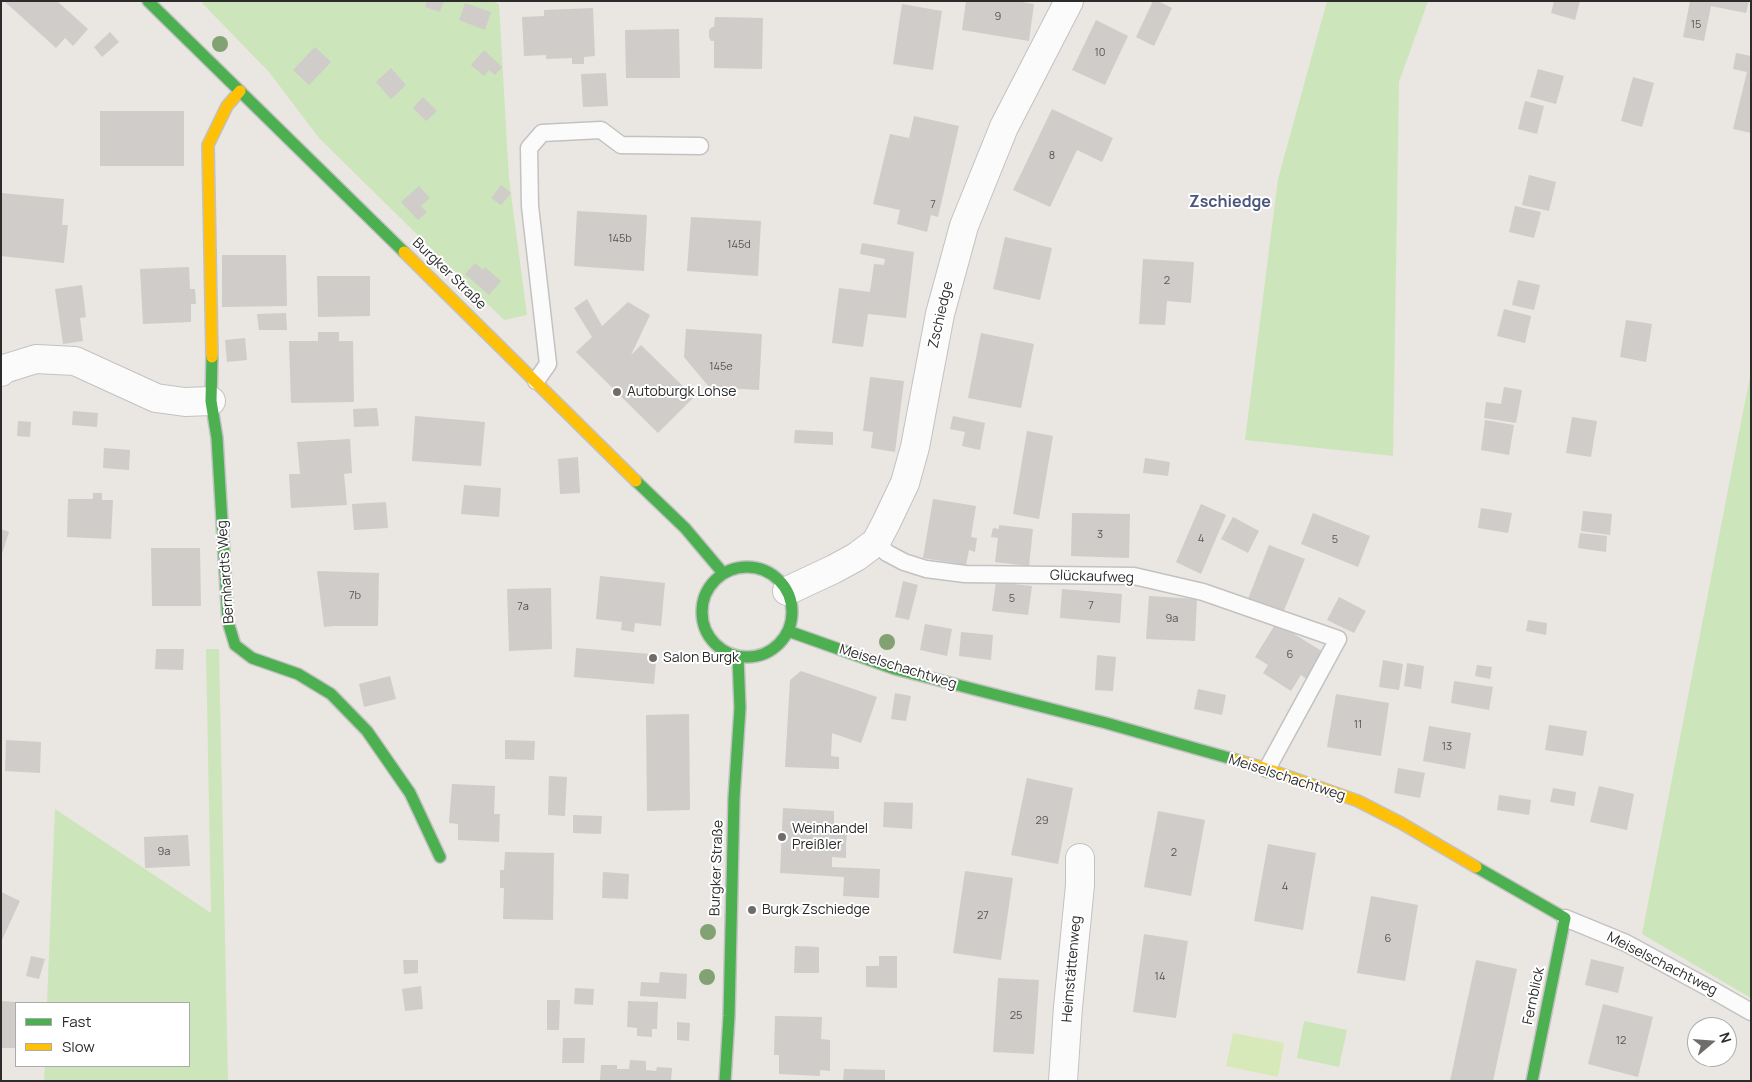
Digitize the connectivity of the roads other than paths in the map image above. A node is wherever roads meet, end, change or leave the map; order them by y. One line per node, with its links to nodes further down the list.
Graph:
1 (1069, 1): 8 (street, Zschiedge)
2 (153, 3): 3 (street, Burgker Straße)
3 (240, 91): 6 (street, Burgker Straße); 7 (street, Bernhardts Weg)
4 (700, 146): 6 (lane)
5 (1, 372): 7 (street)
6 (536, 381): 9 (street, Burgker Straße)
7 (211, 401): 14 (street, Bernhardts Weg)
8 (876, 542): 10 (street, Zschiedge); 13 (lane, Glückaufweg)
9 (723, 573): 10 (street); 12 (street)
10 (787, 591): 11 (street)
11 (788, 630): 12 (street); 13 (street, Meiselschachtweg)
12 (738, 657): 18 (street, Burgker Straße)
13 (1267, 769): 16 (street, Meiselschachtweg)
14 (440, 857)
15 (1080, 858): 19 (street, Heimstättenweg)
16 (1565, 918): 17 (lane, Meiselschachtweg); 20 (street, Fernblick)
17 (1751, 1012)
18 (725, 1081)
19 (1064, 1081)
20 (1532, 1081)

